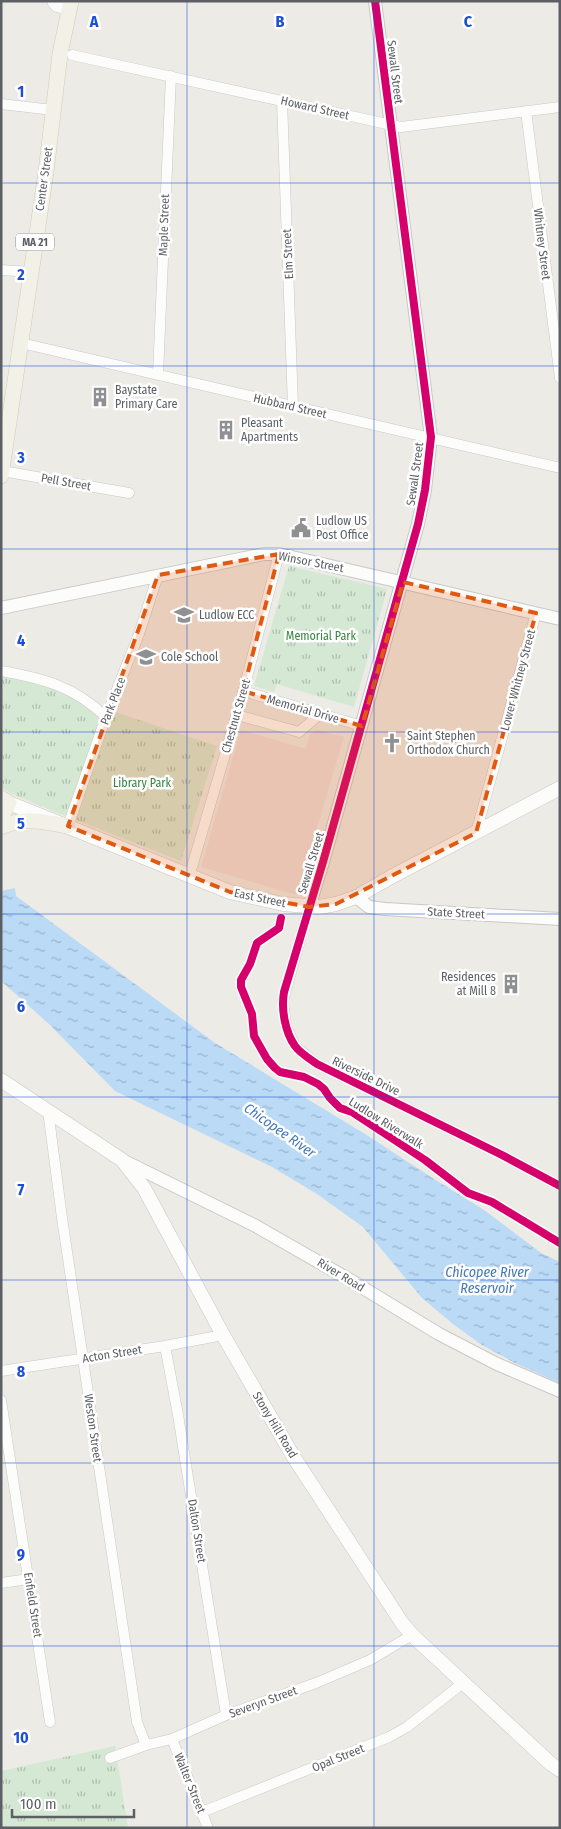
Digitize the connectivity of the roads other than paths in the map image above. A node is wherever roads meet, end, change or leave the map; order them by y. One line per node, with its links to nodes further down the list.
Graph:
1 (54, 1): 3 (main road)
2 (374, 1): 11 (street, Sewall Street)
3 (70, 5): 9 (main road, Center Street / MA 21)
4 (72, 55): 5 (street, Howard Street)
5 (171, 76): 6 (street, Howard Street); 15 (street, Maple Street)
6 (282, 101): 11 (street, Howard Street); 17 (street, Elm Street)
7 (1, 104): 9 (street)
8 (560, 106): 10 (street, Howard Street)
9 (53, 110): 13 (main road, Center Street / MA 21)
10 (526, 111): 11 (street, Howard Street); 16 (street, Whitney Street)
11 (390, 125): 18 (street, Sewall Street)
12 (1, 270): 13 (street)
13 (31, 272): 14 (main road, Center Street / MA 21)
14 (21, 343): 15 (street, Hubbard Street); 20 (main road, Center Street / MA 21)
15 (158, 374): 17 (street, Hubbard Street)
16 (560, 378)
17 (293, 406): 18 (street, Hubbard Street)
18 (431, 437): 19 (street, Hubbard Street); 24 (street, Sewall Street)
19 (560, 468)
20 (2, 473): 21 (street, Pell Street)
21 (129, 493)
22 (279, 554): 23 (street, Winsor Street); 24 (street, Winsor Street); 29 (street, Chestnut Street)
23 (158, 576): 25 (street, Winsor Street); 32 (street, Park Place)
24 (403, 582): 26 (street, Winsor Street); 33 (street, Sewall Street)
25 (1, 608)
26 (536, 613): 27 (street, Winsor Street); 39 (street, Lower Whitney Street)
27 (560, 619)
28 (1, 671): 32 (street)
29 (243, 691): 30 (street, Memorial Drive); 31 (street, Chestnut Street)
30 (320, 714): 31 (street); 33 (street, Memorial Drive)
31 (236, 715): 40 (street, Chestnut Street)
32 (106, 717): 37 (street, Park Place)
33 (362, 726): 42 (street, Sewall Street)
34 (560, 788): 39 (main road, East Street)
35 (5, 801): 36 (main road); 37 (main road, East Street)
36 (1, 818)
37 (68, 826): 38 (main road); 40 (main road, East Street)
38 (1, 827)
39 (476, 833): 41 (main road, East Street)
40 (189, 876): 42 (main road, East Street)
41 (356, 897): 42 (main road, East Street); 43 (street, State Street)
42 (309, 907): 47 (street, Riverside Drive)
43 (556, 916)
44 (1, 1080): 45 (main road, Stony Hill Road)
45 (48, 1110): 46 (main road, Stony Hill Road); 50 (street, Weston Street)
46 (122, 1160): 48 (main road, Stony Hill Road); 52 (street, River Road)
47 (560, 1186)
48 (222, 1335): 49 (street, Acton Street); 56 (main road, Stony Hill Road)
49 (165, 1346): 50 (street, Acton Street); 58 (street, Dalton Street)
50 (83, 1358): 51 (street, Acton Street); 61 (street, Weston Street)
51 (1, 1371)
52 (560, 1391)
53 (1, 1400): 54 (street, Enfield Street)
54 (29, 1579): 55 (street); 59 (street, Enfield Street)
55 (1, 1583)
56 (412, 1635): 57 (main road, Stony Hill Road); 58 (street, Severyn Street)
57 (463, 1684): 63 (main road, Stony Hill Road); 64 (street, Opal Street)
58 (226, 1715): 60 (street, Severyn Street)
59 (50, 1722)
60 (172, 1739): 61 (street, Severyn Street); 64 (street, Walter Street)
61 (146, 1744): 62 (street, Severyn Street)
62 (110, 1758)
63 (560, 1770)
64 (202, 1812): 65 (street, Walter Street)
65 (208, 1828)

